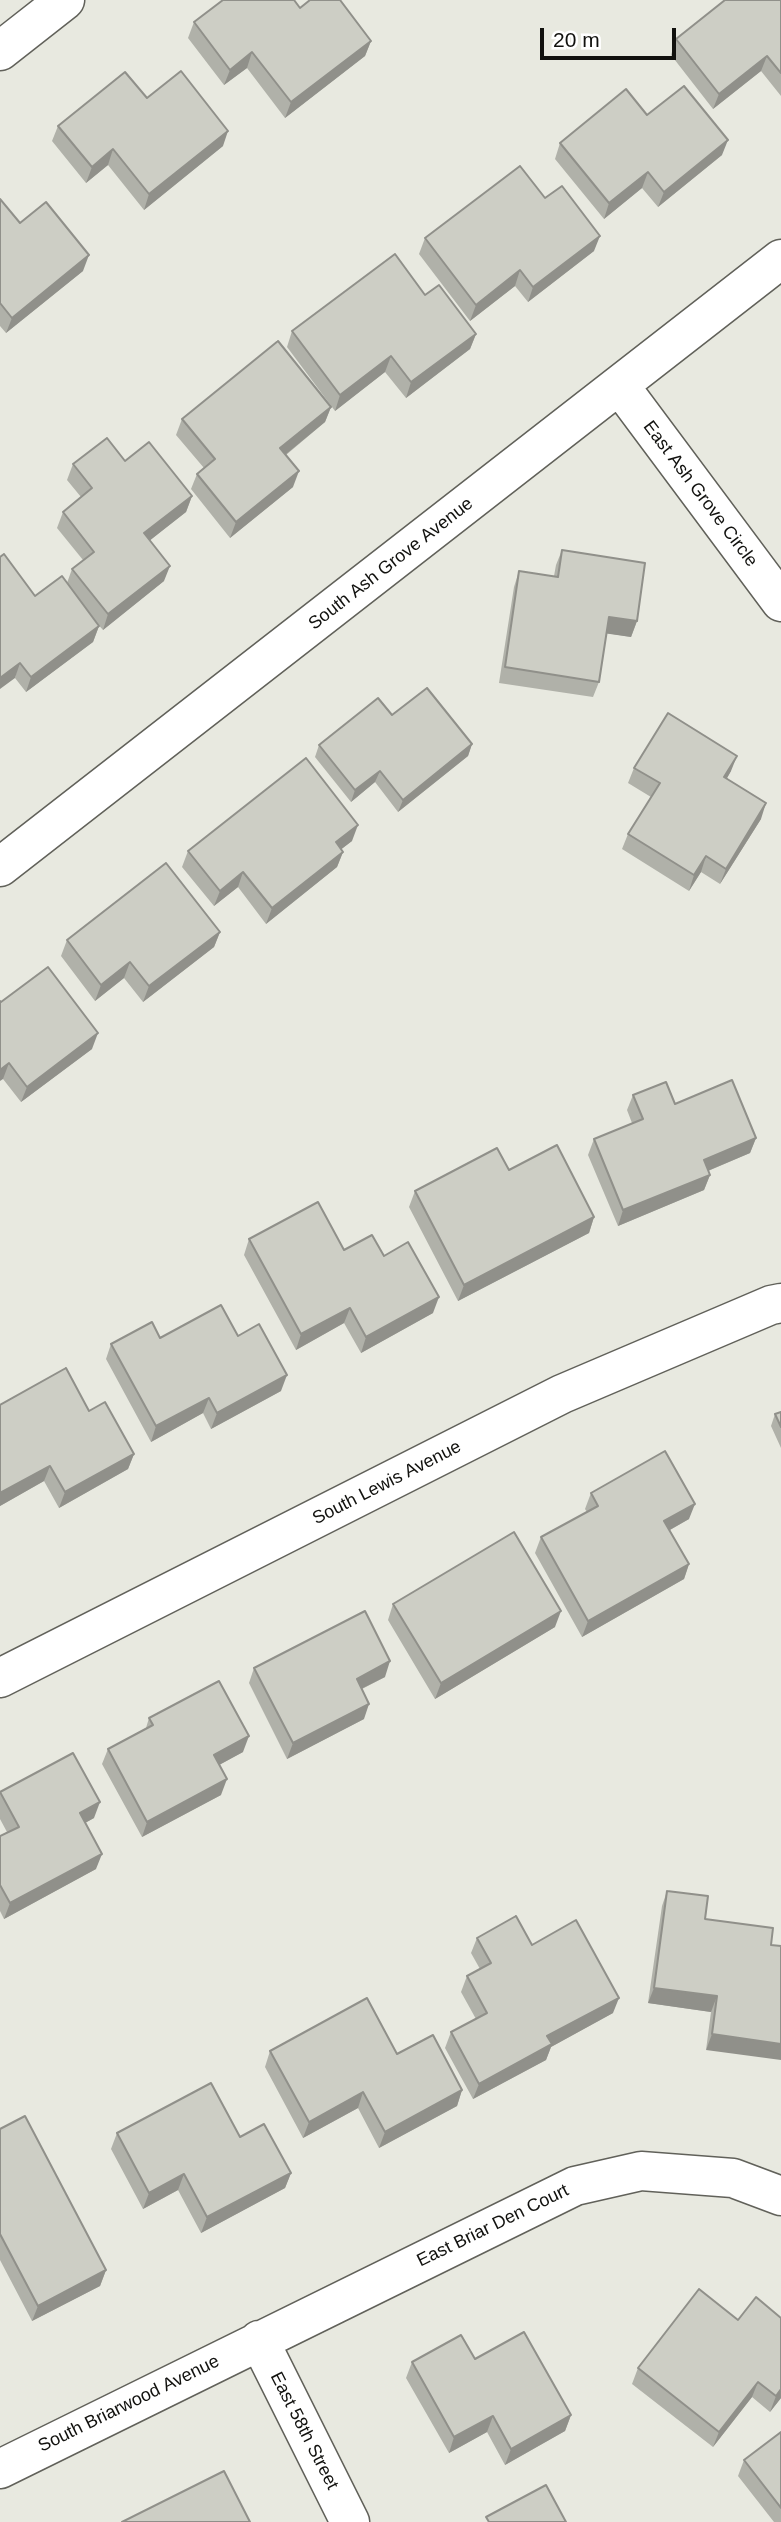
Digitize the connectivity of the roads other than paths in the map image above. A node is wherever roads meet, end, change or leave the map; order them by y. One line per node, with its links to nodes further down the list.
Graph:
1 (65, 0): 2 (street)
2 (0, 51)
3 (781, 259): 4 (street, South Ash Grove Avenue)
4 (620, 386): 5 (street, East Ash Grove Circle); 6 (street, South Ash Grove Avenue)
5 (781, 602)
6 (0, 867)
7 (781, 1303): 8 (street, South Lewis Avenue)
8 (0, 1678)
9 (781, 2196): 10 (street, East Briar Den Court)
10 (259, 2340): 11 (street, South Briarwood Avenue); 12 (street, East 58th Street)
11 (0, 2469)
12 (350, 2522)

